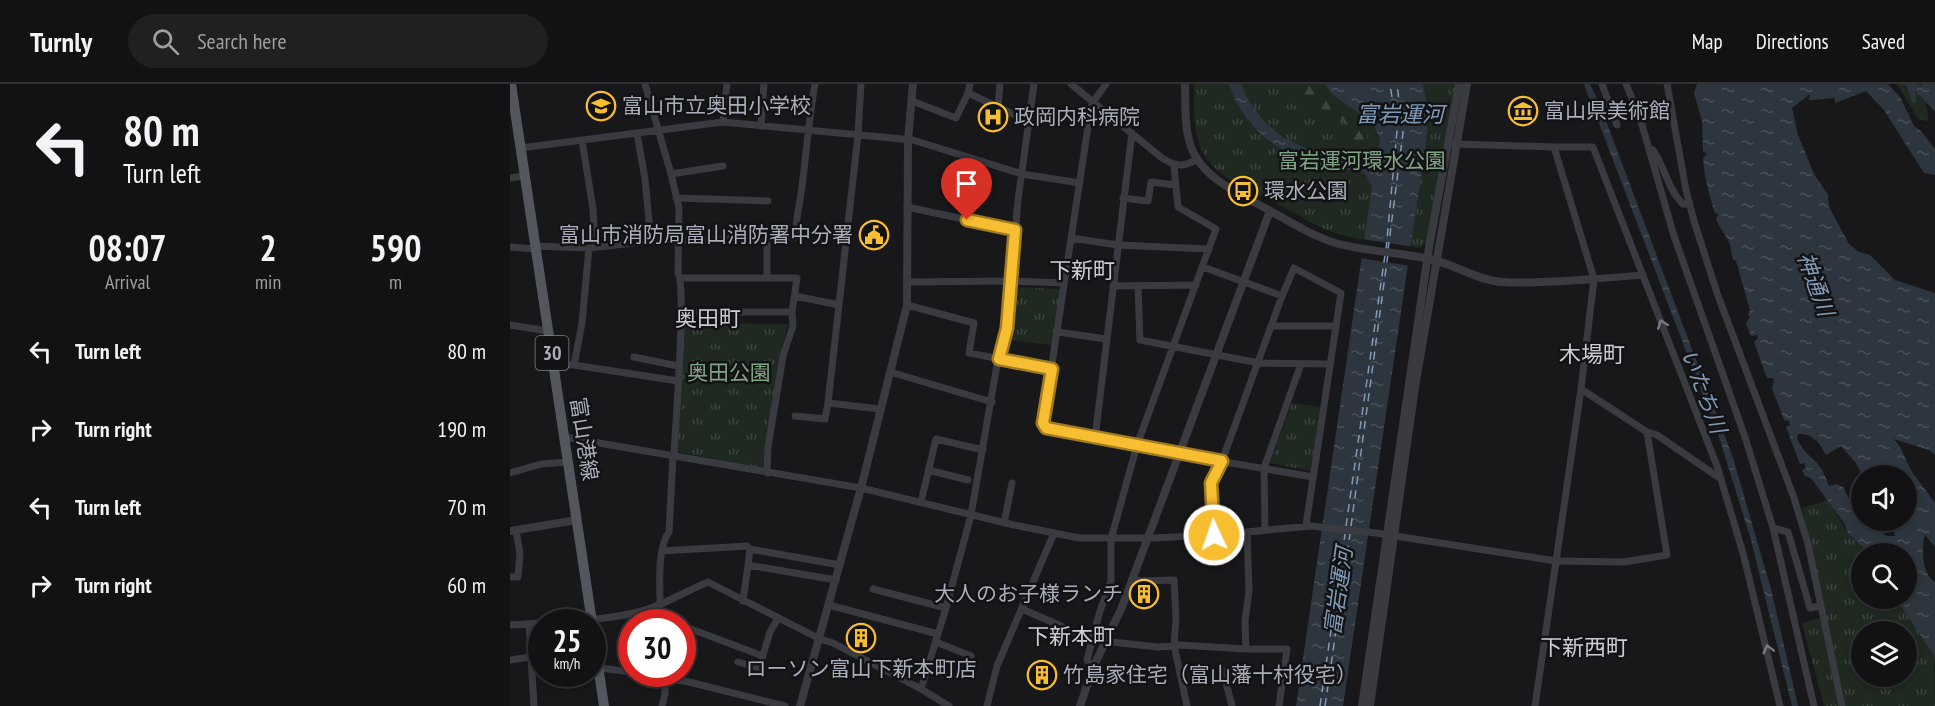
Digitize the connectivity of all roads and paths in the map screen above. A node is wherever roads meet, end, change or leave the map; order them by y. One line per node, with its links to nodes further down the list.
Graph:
1 (511, 84): 37 (main road, 富山港線 / 30)
2 (645, 84): 27 (street)
3 (727, 84): 23 (street)
4 (764, 84): 26 (street)
5 (815, 84): 28 (street)
6 (861, 84): 31 (street)
7 (913, 84): 20 (street)
8 (970, 84): 19 (street)
9 (999, 84): 22 (street)
10 (1034, 84): 24 (street)
11 (1071, 84): 21 (street)
12 (1106, 84): 21 (street)
13 (1185, 84): 38 (street)
14 (1459, 84): 34 (street)
15 (1467, 84): 34 (street)
16 (1602, 84): 25 (street)
17 (1626, 84): 35 (street)
18 (1666, 84): 50 (street)
19 (968, 93): 20 (street); 22 (street)
20 (912, 101): 32 (street)
21 (1093, 102): 29 (street); 45 (street)
22 (998, 106): 24 (street)
23 (723, 122): 26 (street); 27 (street)
24 (1030, 122): 42 (street)
25 (1617, 125)
26 (761, 126): 28 (street)
27 (659, 131): 30 (street); 41 (street)
28 (807, 131): 31 (street); 54 (street)
29 (1132, 133): 40 (street); 48 (street)
30 (637, 134): 33 (street); 57 (street)
31 (858, 135): 32 (street); 78 (street)
32 (908, 139): 42 (street); 51 (street)
33 (582, 140): 37 (street); 61 (street)
34 (1453, 143): 36 (street); 63 (street)
35 (1650, 146): 50 (street); 129 (street)
36 (1554, 147): 65 (street); 68 (street)
37 (520, 148): 43 (main road, 富山港線 / 30)
38 (1197, 159): 40 (street); 52 (street)
39 (723, 166): 41 (street)
40 (1174, 166): 46 (street)
41 (671, 174): 47 (street)
42 (1022, 174): 45 (street); 53 (street)
43 (525, 176): 44 (street); 60 (main road, 富山港線 / 30)
44 (510, 178)
45 (1080, 183): 55 (street)
46 (1175, 185): 48 (street); 62 (street)
47 (676, 198): 49 (street); 56 (street)
48 (1123, 198): 58 (street)
49 (768, 201)
50 (1690, 204): 150 (street)
51 (907, 207): 53 (street); 71 (street)
52 (1270, 211): 63 (street); 70 (street)
53 (1015, 230): 69 (street)
54 (767, 237): 56 (street); 67 (street)
55 (1071, 238): 58 (street); 72 (street)
56 (678, 240): 57 (street); 66 (street)
57 (651, 241): 61 (street)
58 (1118, 245): 62 (street); 74 (street)
59 (510, 247): 60 (street)
60 (536, 247): 61 (street); 85 (main road, 富山港線 / 30)
61 (592, 247): 96 (street)
62 (1209, 249): 64 (street)
63 (1432, 260): 68 (street); 135 (street)
64 (1203, 267): 70 (street); 73 (street)
65 (1643, 275): 68 (street); 120 (street, one-way to 65)
66 (681, 278): 67 (street); 80 (street)
67 (767, 278): 76 (street)
68 (1594, 279): 101 (street)
69 (1010, 281): 71 (street); 72 (street); 91 (street)
70 (1243, 281): 77 (street); 89 (street)
71 (908, 282): 79 (street)
72 (1064, 283): 86 (street)
73 (1196, 285): 75 (street); 88 (street)
74 (1113, 286): 75 (street); 87 (street)
75 (1138, 286): 88 (street)
76 (795, 296): 78 (street); 81 (street)
77 (1282, 296): 83 (street); 84 (street)
78 (839, 305): 102 (street)
79 (907, 305): 91 (street); 99 (street)
80 (681, 312): 81 (street); 97 (street)
81 (792, 312): 117 (street)
82 (510, 326): 85 (street)
83 (1272, 326): 84 (street); 92 (street)
84 (1336, 326): 95 (street)
85 (548, 331): 93 (main road, 富山港線 / 30)
86 (1058, 332): 87 (street); 98 (street)
87 (1106, 339): 108 (street)
88 (1173, 347): 89 (street); 109 (street)
89 (1215, 355): 92 (street); 111 (street)
90 (634, 357): 97 (street)
91 (999, 359): 98 (street); 103 (street)
92 (1259, 363): 94 (street); 113 (street)
93 (553, 364): 96 (street); 107 (main road, 富山港線 / 30)
94 (1301, 364): 95 (street); 115 (street)
95 (1330, 364): 119 (street)
96 (574, 365): 100 (street)
97 (678, 366): 100 (street)
98 (1052, 369): 108 (street)
99 (890, 372): 103 (street); 104 (street)
100 (678, 381): 112 (street)
101 (1581, 389): 106 (street); 140 (street)
102 (828, 402): 104 (street); 105 (street)
103 (992, 402): 110 (street)
104 (880, 409): 123 (street)
105 (795, 416)
106 (1647, 432): 120 (street); 140 (street)
107 (564, 437): 112 (street); 114 (main road, 富山港線 / 30)
108 (1095, 438): 109 (street)
109 (1137, 445): 111 (street); 137 (street)
110 (983, 450): 116 (street); 125 (street)
111 (1179, 454): 113 (street); 136 (street)
112 (674, 456): 117 (street); 139 (street)
113 (1222, 461): 115 (street); 134 (street)
114 (568, 462): 118 (street); 126 (main road, 富山港線 / 30)
115 (1264, 468): 119 (street); 130 (street)
116 (928, 470): 121 (street); 124 (street)
117 (767, 472): 123 (street)
118 (510, 473)
119 (1313, 477): 128 (street)
120 (1721, 479): 192 (street, one-way to 120)
121 (968, 480)
122 (1012, 483): 127 (street)
123 (861, 488): 124 (street); 142 (street)
124 (921, 502): 125 (street)
125 (971, 515): 127 (street); 151 (street)
126 (577, 520): 131 (street); 152 (main road, 富山港線 / 30)
127 (1004, 523): 133 (street)
128 (1306, 525): 130 (street); 135 (street)
129 (1773, 528): 150 (street); 193 (street)
130 (1265, 529): 132 (street)
131 (513, 530): 143 (street)
132 (1247, 532): 134 (street); 165 (street)
133 (1054, 533): 137 (street); 154 (street)
134 (1214, 535): 136 (street)
135 (1390, 535): 140 (street); 189 (street); 190 (street)
136 (1147, 538): 137 (street); 144 (street)
137 (1111, 539): 162 (street)
138 (750, 549): 139 (street); 141 (street); 142 (street)
139 (662, 551): 148 (street)
140 (1556, 561): 191 (street)
141 (748, 565): 145 (street); 147 (street)
142 (840, 565): 145 (street)
143 (510, 577)
144 (1132, 579): 163 (street); 164 (street)
145 (836, 580): 149 (street)
146 (873, 589): 151 (street)
147 (743, 600): 148 (street); 155 (street)
148 (658, 605): 153 (street); 156 (street)
149 (829, 605): 160 (street); 161 (street)
150 (1820, 606): 194 (street)
151 (946, 608): 160 (street)
152 (590, 609)
153 (658, 609)
154 (1022, 609): 162 (street); 184 (street)
155 (778, 618): 161 (street); 166 (street)
156 (606, 619)
157 (528, 624): 158 (street)
158 (510, 626)
159 (696, 631): 166 (street)
160 (937, 638): 167 (street); 177 (street)
161 (820, 639): 177 (street); 182 (street)
162 (1093, 640): 163 (street); 171 (street)
163 (1106, 642): 164 (street); 171 (street)
164 (1174, 645): 165 (street); 186 (street)
165 (1246, 649): 188 (street)
166 (763, 656): 170 (street)
167 (971, 656)
168 (528, 657): 169 (street)
169 (510, 660)
170 (738, 662)
171 (1093, 668): 185 (street)
172 (1222, 671): 187 (street)
173 (696, 684): 181 (street)
174 (533, 687): 178 (street)
175 (602, 687): 179 (main road, 富山港線 / 30)
176 (665, 687): 180 (street)
177 (921, 689): 183 (street)
178 (534, 706)
179 (604, 706)
180 (662, 706)
181 (785, 706)
182 (800, 706)
183 (949, 706)
184 (987, 706)
185 (1080, 706)
186 (1186, 706)
187 (1232, 706)
188 (1279, 706)
189 (1362, 706)
190 (1370, 706)
191 (1535, 706)
192 (1780, 706)
193 (1814, 706)
194 (1842, 706)

